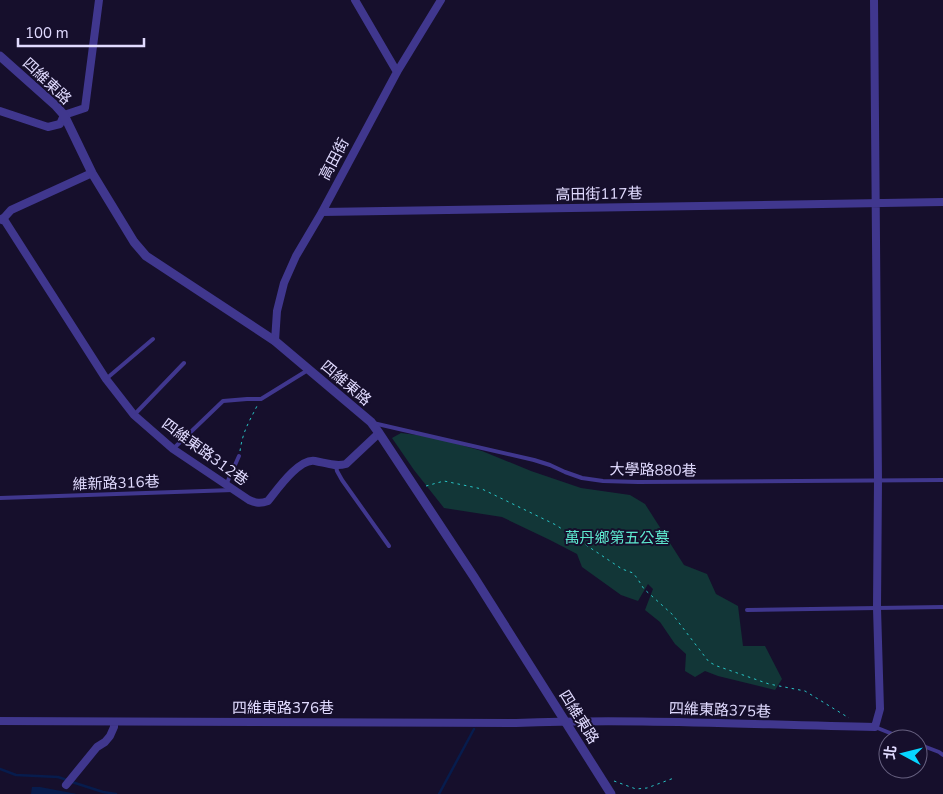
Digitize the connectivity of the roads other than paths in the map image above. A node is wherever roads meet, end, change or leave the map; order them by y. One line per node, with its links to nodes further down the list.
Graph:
1 (99, 0): 8 (street)
2 (355, 0): 6 (street)
3 (441, 0): 6 (street, 高田街)
4 (874, 0): 11 (street)
5 (0, 56): 8 (street, 四維東路)
6 (397, 72): 12 (street, 高田街)
7 (0, 110): 8 (street)
8 (64, 115): 9 (street, 四維東路)
9 (92, 173): 13 (street); 15 (street, 四維東路)
10 (943, 202): 11 (street, 高田街117巷)
11 (876, 203): 12 (street, 高田街117巷); 26 (street)
12 (322, 212): 15 (street, 高田街)
13 (2, 220): 18 (street, 四維東路312巷)
14 (153, 339): 18 (lane)
15 (275, 340): 17 (street, 四維東路)
16 (184, 363): 19 (lane)
17 (308, 370): 20 (street, 四維東路); 22 (lane)
18 (106, 379): 19 (street, 四維東路312巷)
19 (134, 414): 22 (street, 四維東路312巷)
20 (371, 422): 21 (street, 四維東路); 26 (lane, 大學路880巷)
21 (379, 432): 24 (street); 35 (street, 四維東路)
22 (173, 449): 27 (street, 四維東路312巷)
23 (240, 456): 27 (lane)
24 (336, 466): 28 (street, 四維東路312巷); 30 (lane)
25 (943, 480): 26 (lane, 大學路880巷)
26 (878, 481): 32 (street)
27 (226, 485): 28 (street, 四維東路312巷)
28 (233, 490): 29 (lane, 維新路316巷)
29 (0, 498)
30 (389, 546)
31 (943, 607): 32 (lane)
32 (877, 608): 33 (lane); 37 (street)
33 (747, 610)
34 (0, 721): 36 (street, 四維東路376巷)
35 (565, 721): 36 (street, 四維東路376巷); 37 (street, 四維東路375巷); 42 (street, 四維東路)
36 (114, 722): 41 (street)
37 (875, 728): 38 (lane)
38 (878, 729)
39 (928, 748): 40 (lane)
40 (943, 755)
41 (66, 785)
42 (611, 794)

